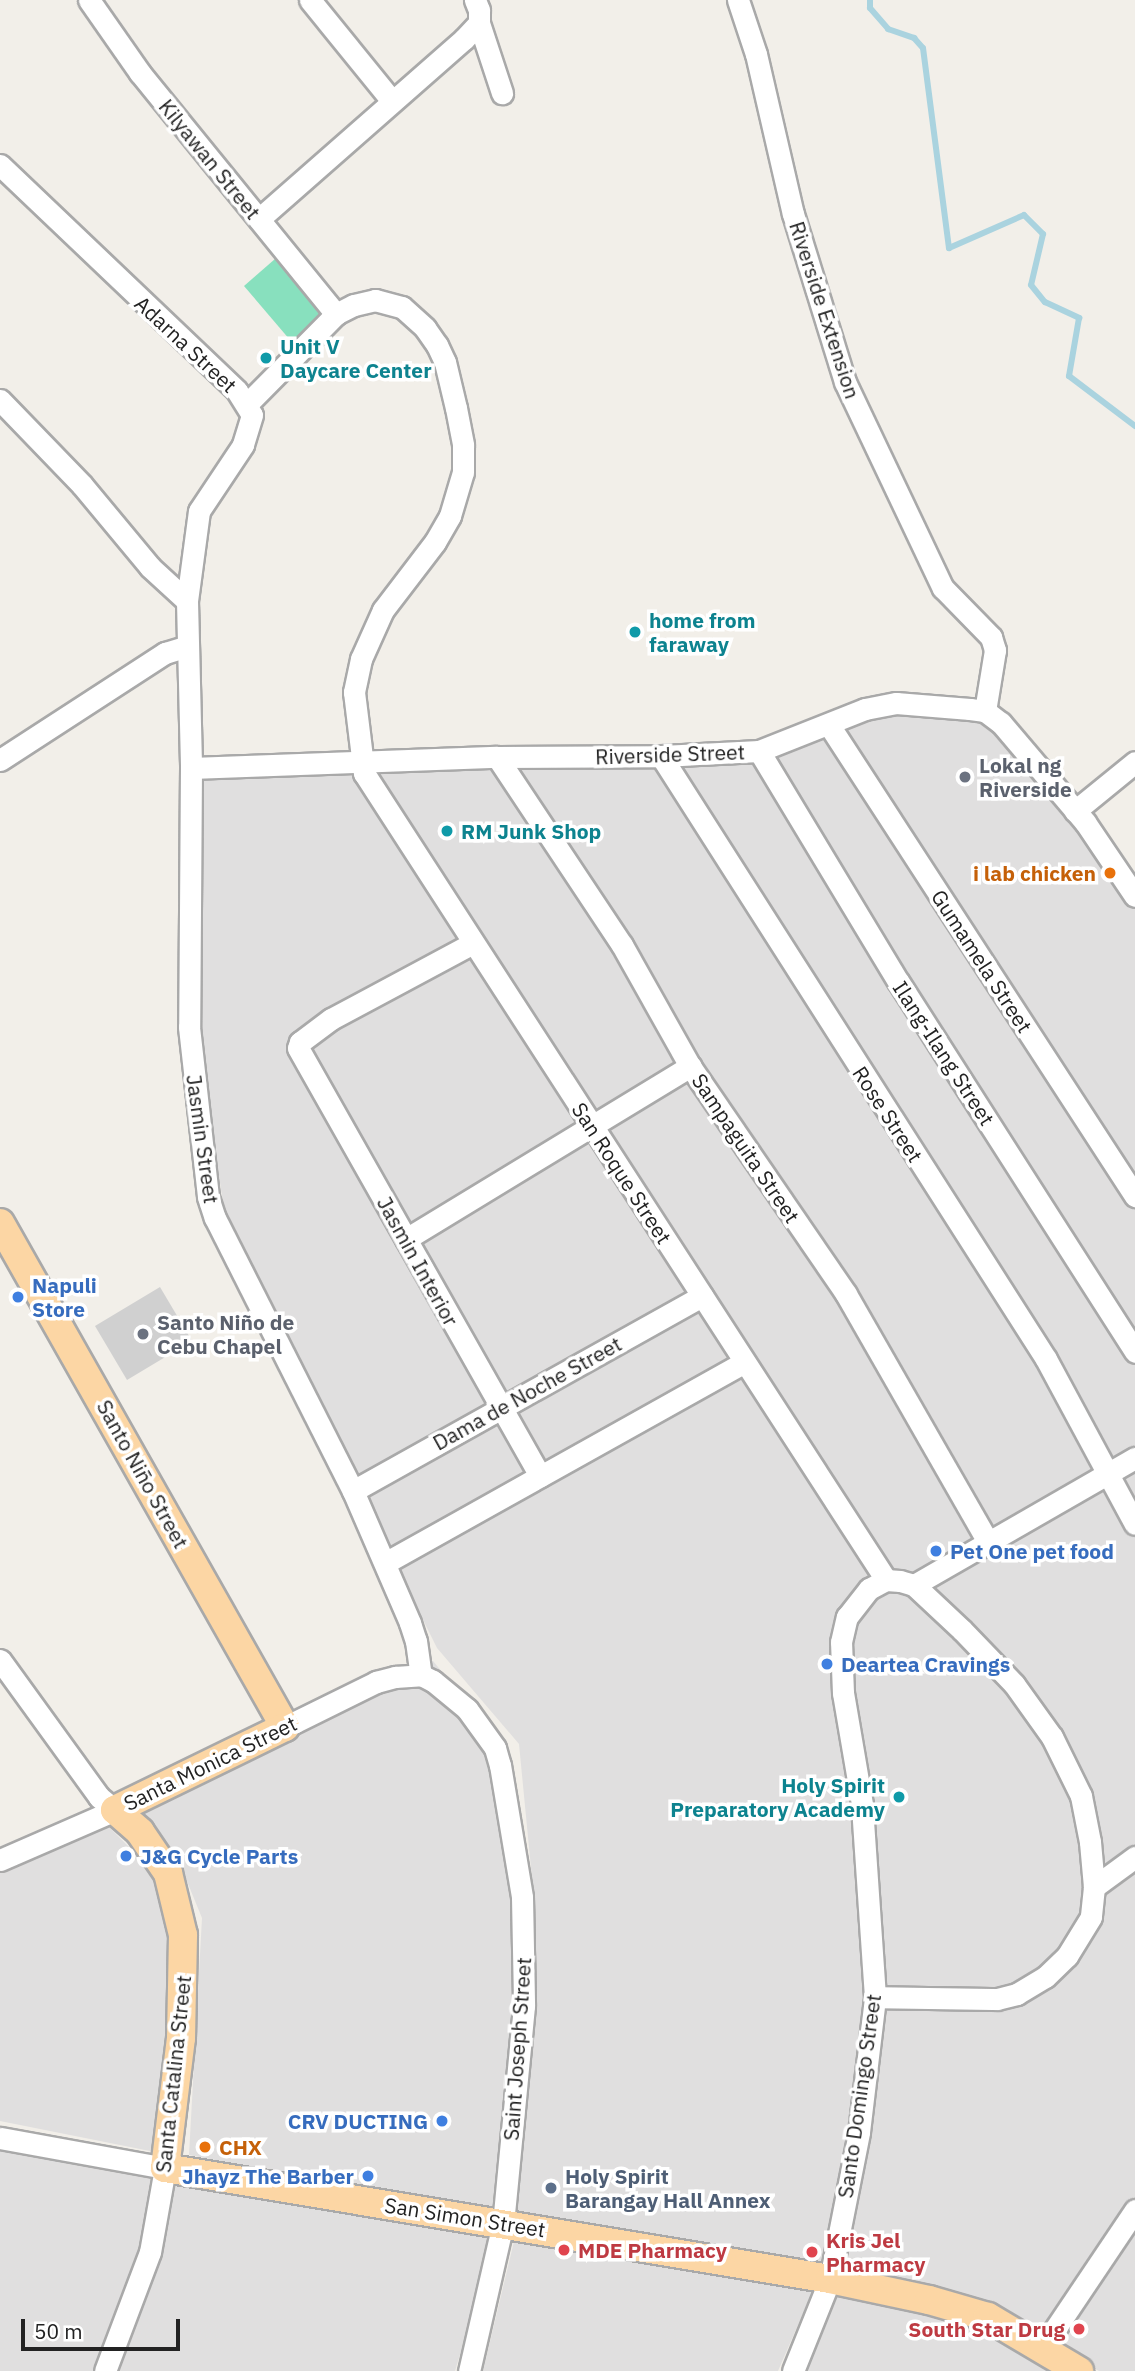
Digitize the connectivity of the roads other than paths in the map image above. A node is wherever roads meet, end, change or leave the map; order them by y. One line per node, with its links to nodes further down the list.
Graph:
1 (89, 0): 9 (street, Kilyawan Street)
2 (310, 0): 7 (street)
3 (475, 0): 5 (street)
4 (738, 0): 15 (street, Riverside Extension)
5 (479, 23): 6 (street); 7 (street)
6 (502, 93)
7 (392, 101): 9 (street)
8 (0, 165): 12 (street, Adarna Street)
9 (259, 219): 10 (street, Kilyawan Street)
10 (336, 314): 12 (street); 22 (street)
11 (0, 400): 13 (street)
12 (248, 403): 13 (street, Adarna Street)
13 (187, 601): 14 (street, Adarna Street)
14 (188, 646): 20 (street); 23 (street, Adarna Street)
15 (985, 711): 16 (street, Riverside Street); 24 (street)
16 (830, 725): 17 (street, Riverside Street); 29 (street, Gumamela Street)
17 (759, 751): 18 (street, Riverside Street); 33 (street, Ilang-Ilang Street)
18 (662, 756): 19 (street, Riverside Street); 37 (street, Rose Street)
19 (497, 757): 22 (street, Riverside Street); 27 (street, Sampaguita Street)
20 (0, 760)
21 (1135, 762): 24 (street)
22 (361, 764): 23 (street, Riverside Street); 26 (street, San Roque Street)
23 (191, 768): 39 (street, Jasmin Street)
24 (1076, 811): 25 (street)
25 (1135, 896)
26 (473, 943): 28 (street, San Roque Street); 31 (street, Jasmin Interior)
27 (690, 1066): 28 (street); 41 (street, Sampaguita Street)
28 (592, 1126): 31 (street); 32 (street, San Roque Street)
29 (1135, 1196)
30 (0, 1223): 47 (main road, Santo Niño Street)
31 (406, 1239): 35 (street, Jasmin Interior)
32 (702, 1296): 34 (street, San Roque Street); 35 (street, Dama de Noche Street)
33 (1135, 1352)
34 (744, 1362): 38 (street); 43 (street, San Roque Street)
35 (502, 1408): 38 (street, Jasmin Interior); 39 (street, Dama de Noche Street)
36 (1135, 1458): 37 (street)
37 (1110, 1474): 40 (street, Rose Street); 41 (street)
38 (540, 1476): 42 (street)
39 (354, 1491): 42 (street, Jasmin Street)
40 (1135, 1524)
41 (989, 1544): 44 (street)
42 (385, 1563): 46 (street, Jasmin Street)
43 (886, 1580): 44 (street); 52 (street, Santo Domingo Street)
44 (914, 1585): 51 (street)
45 (0, 1660): 48 (street, Santa Catalina Street)
46 (421, 1675): 47 (street, Santa Monica Street); 56 (street, Saint Joseph Street)
47 (285, 1727): 48 (main road, Santa Monica Street)
48 (115, 1810): 50 (street, Santa Monica Street); 54 (main road, Santa Catalina Street)
49 (1135, 1857): 51 (street)
50 (0, 1860)
51 (1094, 1887): 52 (street)
52 (875, 1997): 57 (street, Santo Domingo Street)
53 (0, 2138): 54 (street, San Simon Street)
54 (165, 2168): 56 (main road, San Simon Street); 59 (street, Santa Catalina Street)
55 (1135, 2210): 58 (street)
56 (503, 2223): 57 (main road, San Simon Street); 60 (street, Saint Joseph Street)
57 (830, 2279): 58 (main road, San Simon Street); 61 (street, Santo Domingo Street)
58 (1043, 2347): 62 (main road, San Simon Street)
59 (105, 2371)
60 (469, 2371)
61 (793, 2371)
62 (1079, 2371)

